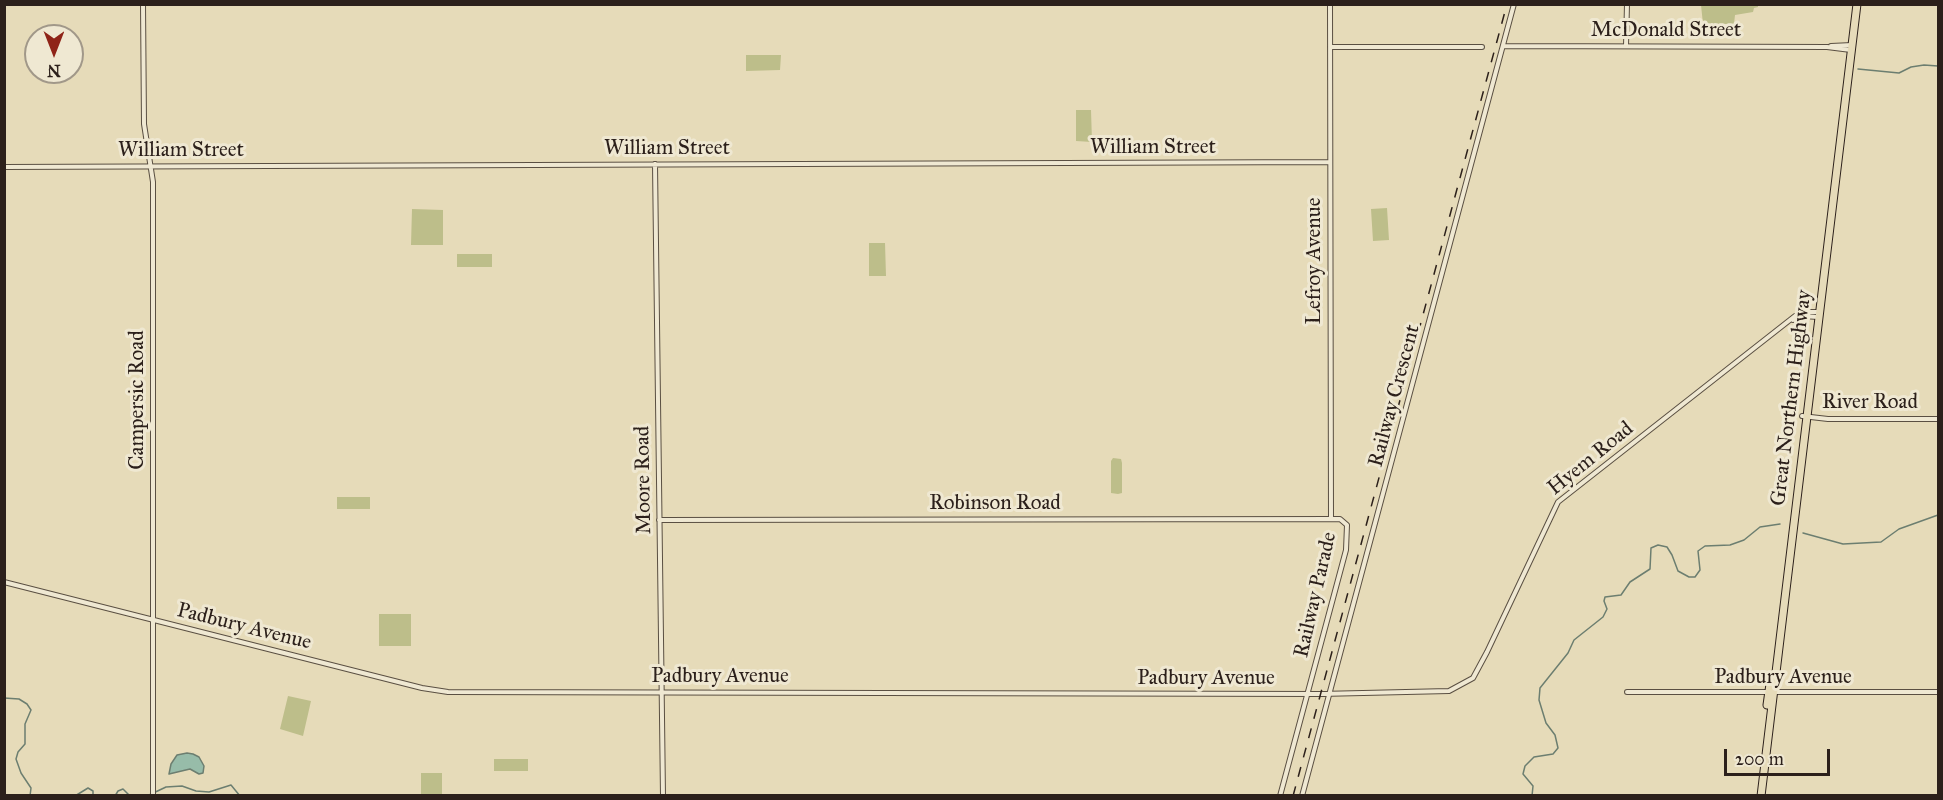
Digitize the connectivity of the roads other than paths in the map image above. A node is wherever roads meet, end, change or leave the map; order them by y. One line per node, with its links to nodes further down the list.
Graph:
1 (143, 4): 13 (street, Campersic Road)
2 (1330, 4): 8 (street, Lefroy Avenue)
3 (1514, 4): 6 (street, Railway Crescent)
4 (1627, 4): 7 (street)
5 (1855, 4): 10 (highway, Great Northern Highway)
6 (1504, 46): 7 (street, McDonald Street); 28 (street, Railway Crescent)
7 (1626, 46): 10 (street, McDonald Street)
8 (1330, 47): 9 (street); 11 (street, Lefroy Avenue)
9 (1482, 47)
10 (1850, 47): 15 (highway, Great Northern Highway)
11 (1330, 162): 12 (street, William Street); 18 (street, Lefroy Avenue)
12 (655, 164): 13 (street, William Street); 19 (street, Moore Road)
13 (152, 166): 14 (street, William Street); 21 (street, Campersic Road)
14 (4, 167)
15 (1817, 314): 16 (highway, Great Northern Highway); 22 (street, Hyem Road)
16 (1804, 417): 17 (street, River Road); 26 (highway, Great Northern Highway)
17 (1938, 419)
18 (1331, 518): 19 (street, Robinson Road); 27 (street, Railway Parade)
19 (659, 520): 23 (street, Moore Road)
20 (4, 582): 21 (street, Padbury Avenue)
21 (153, 620): 23 (street, Padbury Avenue); 29 (street, Campersic Road)
22 (1449, 691): 28 (street, Padbury Avenue)
23 (661, 692): 27 (street, Padbury Avenue); 30 (street, Moore Road)
24 (1627, 692): 26 (street, Padbury Avenue)
25 (1938, 692): 26 (street, Padbury Avenue)
26 (1771, 693): 33 (highway, Great Northern Highway)
27 (1308, 694): 28 (street, Padbury Avenue); 31 (street, Railway Parade)
28 (1330, 694): 32 (street, Railway Crescent)
29 (153, 795)
30 (663, 795)
31 (1280, 795)
32 (1302, 795)
33 (1759, 795)

